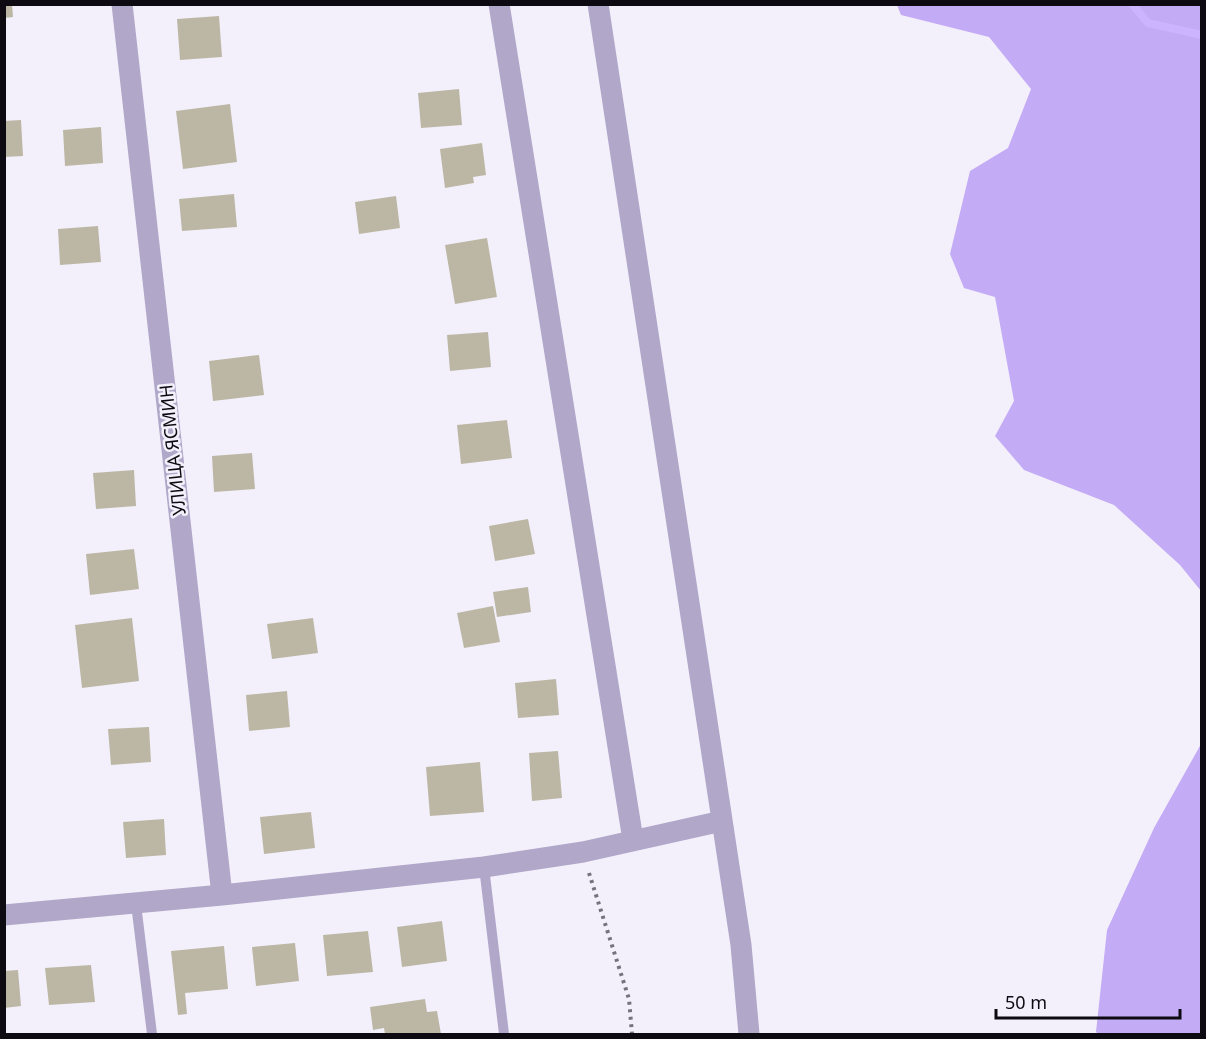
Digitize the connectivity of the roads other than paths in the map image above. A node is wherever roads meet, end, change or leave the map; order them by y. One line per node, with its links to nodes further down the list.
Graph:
1 (122, 4): 7 (street, УЛИЦА ЯСМИН)
2 (499, 4): 5 (street)
3 (598, 4): 4 (street)
4 (722, 821): 5 (street); 12 (street)
5 (633, 840): 6 (street)
6 (484, 867): 7 (street); 11 (lane)
7 (222, 895): 8 (street)
8 (136, 904): 9 (street); 10 (lane)
9 (4, 915)
10 (152, 1035)
11 (504, 1035)
12 (749, 1035)

